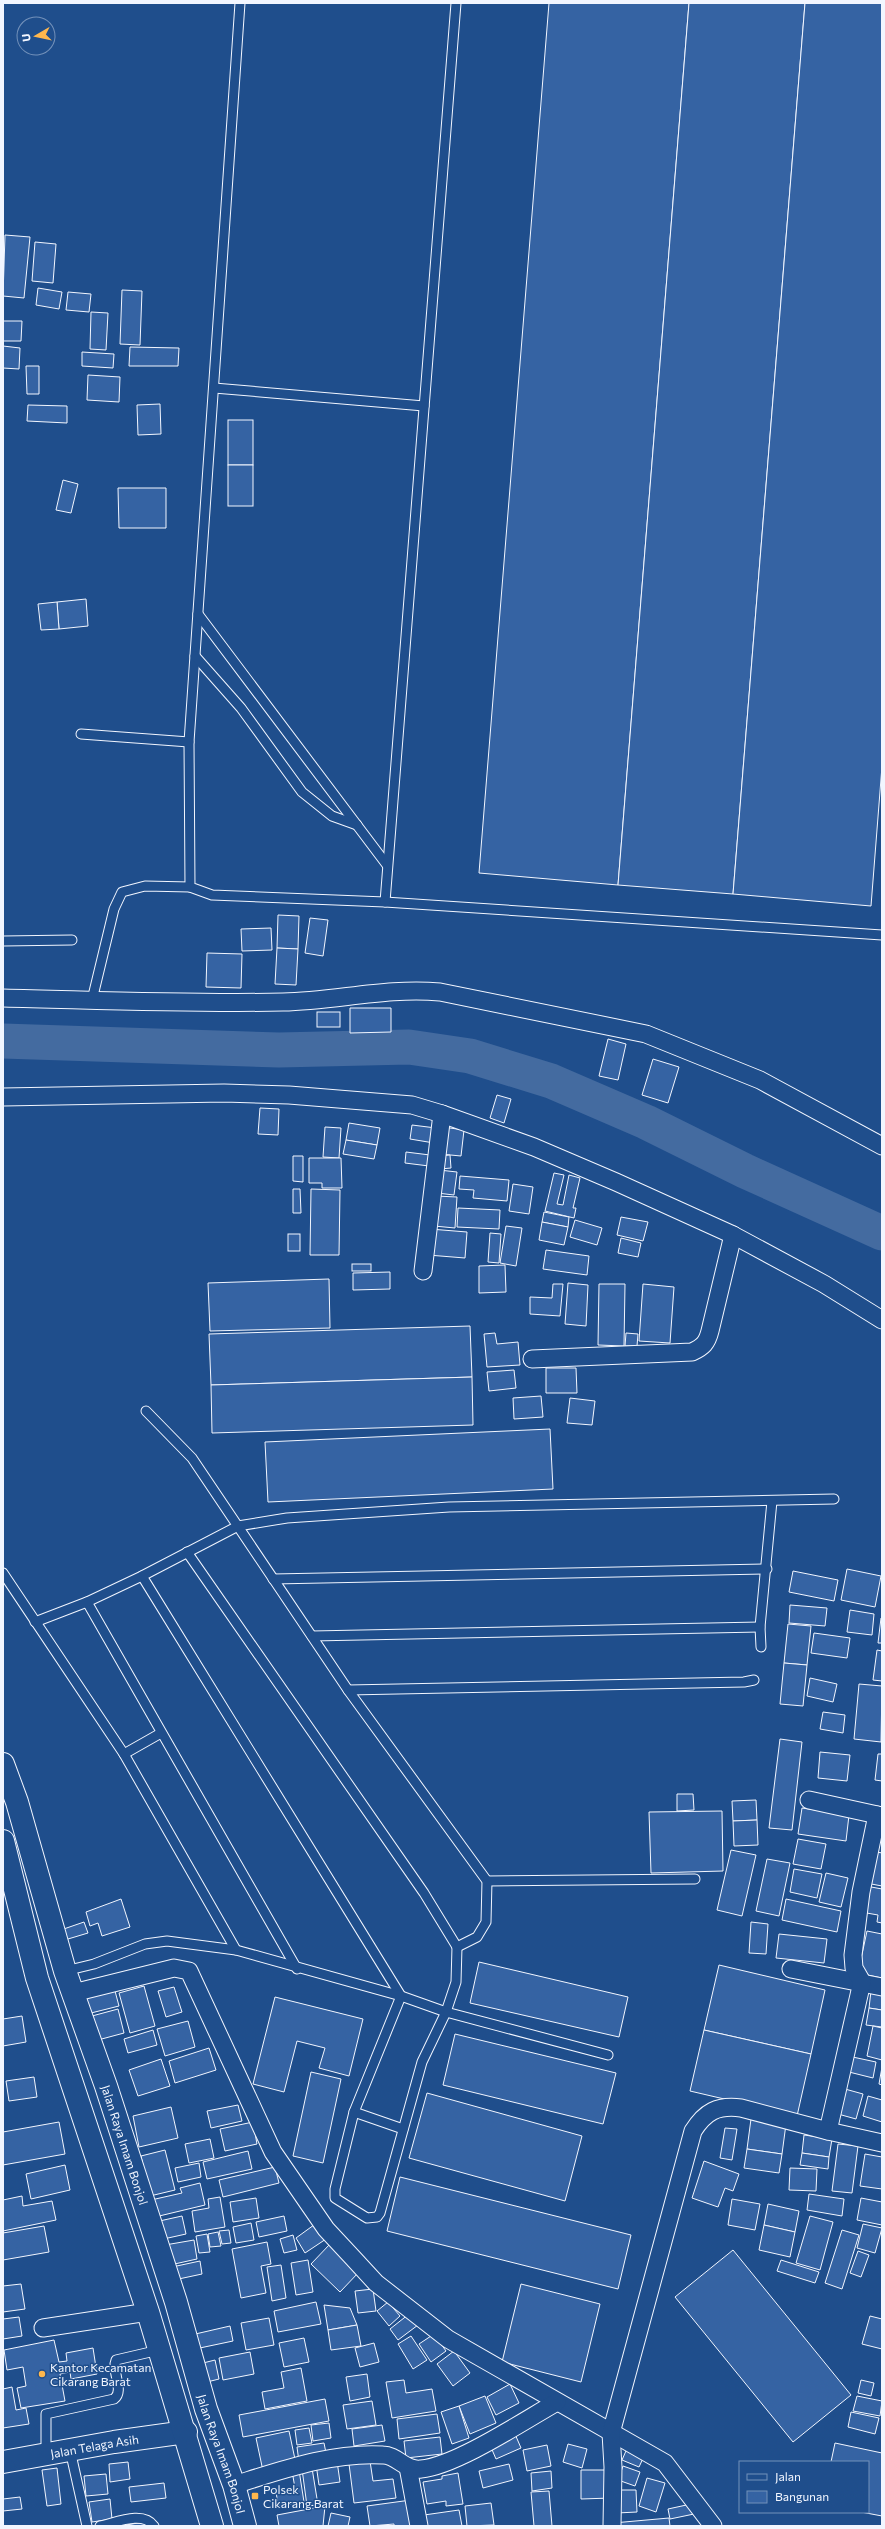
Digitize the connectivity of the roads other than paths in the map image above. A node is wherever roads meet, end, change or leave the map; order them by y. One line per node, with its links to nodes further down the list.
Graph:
1 (240, 3): 3 (lane)
2 (456, 3): 4 (lane)
3 (214, 388): 4 (lane); 5 (lane)
4 (424, 406): 10 (lane)
5 (198, 614): 6 (lane); 9 (lane)
6 (195, 656): 8 (lane); 9 (lane)
7 (81, 734): 8 (lane)
8 (189, 742): 11 (lane)
9 (357, 825): 10 (lane)
10 (388, 865): 12 (lane)
11 (190, 887): 12 (lane); 17 (lane)
12 (385, 902): 13 (lane)
13 (882, 936)
14 (72, 940): 15 (lane)
15 (3, 941)
16 (3, 998): 17 (street)
17 (92, 1000): 20 (street)
18 (3, 1097): 19 (street)
19 (442, 1114): 21 (street); 22 (street)
20 (882, 1146)
21 (733, 1235): 23 (street); 24 (street)
22 (423, 1271)
23 (882, 1320)
24 (532, 1359)
25 (146, 1411): 28 (lane)
26 (834, 1499): 27 (lane)
27 (772, 1500): 28 (lane); 30 (lane)
28 (238, 1526): 29 (lane); 33 (lane)
29 (187, 1552): 32 (lane); 49 (lane)
30 (767, 1569): 33 (lane); 36 (lane)
31 (3, 1573): 35 (lane)
32 (142, 1576): 34 (lane); 58 (lane)
33 (273, 1579): 37 (lane)
34 (87, 1602): 35 (lane); 41 (lane)
35 (35, 1622): 42 (lane)
36 (760, 1627): 37 (lane); 38 (lane)
37 (312, 1636): 40 (lane)
38 (761, 1647)
39 (754, 1680): 40 (lane)
40 (348, 1690): 48 (lane)
41 (161, 1732): 42 (lane); 51 (lane)
42 (124, 1754): 50 (lane)
43 (3, 1764): 53 (main road, Jalan Raya Imam Bonjol)
44 (810, 1800): 45 (street)
45 (880, 1815): 55 (street)
46 (3, 1841): 54 (main road)
47 (695, 1879): 48 (lane)
48 (487, 1881): 49 (lane)
49 (457, 1947): 59 (lane)
50 (236, 1950): 51 (lane); 53 (lane)
51 (296, 1968): 58 (lane)
52 (791, 1969): 55 (street)
53 (65, 1971): 54 (main road); 57 (main road, Jalan Raya Imam Bonjol)
54 (37, 1978): 65 (main road)
55 (862, 1982): 56 (street); 63 (street)
56 (882, 1987)
57 (73, 1993): 68 (street); 75 (main road, Jalan Raya Imam Bonjol)
58 (401, 1996): 59 (lane); 61 (lane)
59 (446, 2012): 60 (lane); 62 (lane)
60 (608, 2055)
61 (354, 2112): 62 (lane); 62 (lane)
62 (403, 2129)
63 (828, 2131): 64 (street); 70 (street)
64 (882, 2142)
65 (148, 2312): 66 (street); 67 (main road)
66 (43, 2328)
67 (159, 2350): 69 (main road); 72 (lane)
68 (557, 2402): 70 (street); 74 (street)
69 (186, 2432): 71 (main road, Jalan Telaga Asih); 79 (main road)
70 (611, 2433): 82 (street); 83 (street)
71 (70, 2450): 72 (main road, Jalan Telaga Asih); 76 (lane)
72 (46, 2454): 73 (main road, Jalan Telaga Asih)
73 (3, 2462)
74 (408, 2467): 75 (street); 81 (street)
75 (234, 2485): 80 (main road, Jalan Raya Imam Bonjol)
76 (87, 2526)
77 (100, 2526): 78 (lane)
78 (154, 2526)
79 (212, 2526)
80 (245, 2526)
81 (419, 2526)
82 (612, 2526)
83 (713, 2526)

